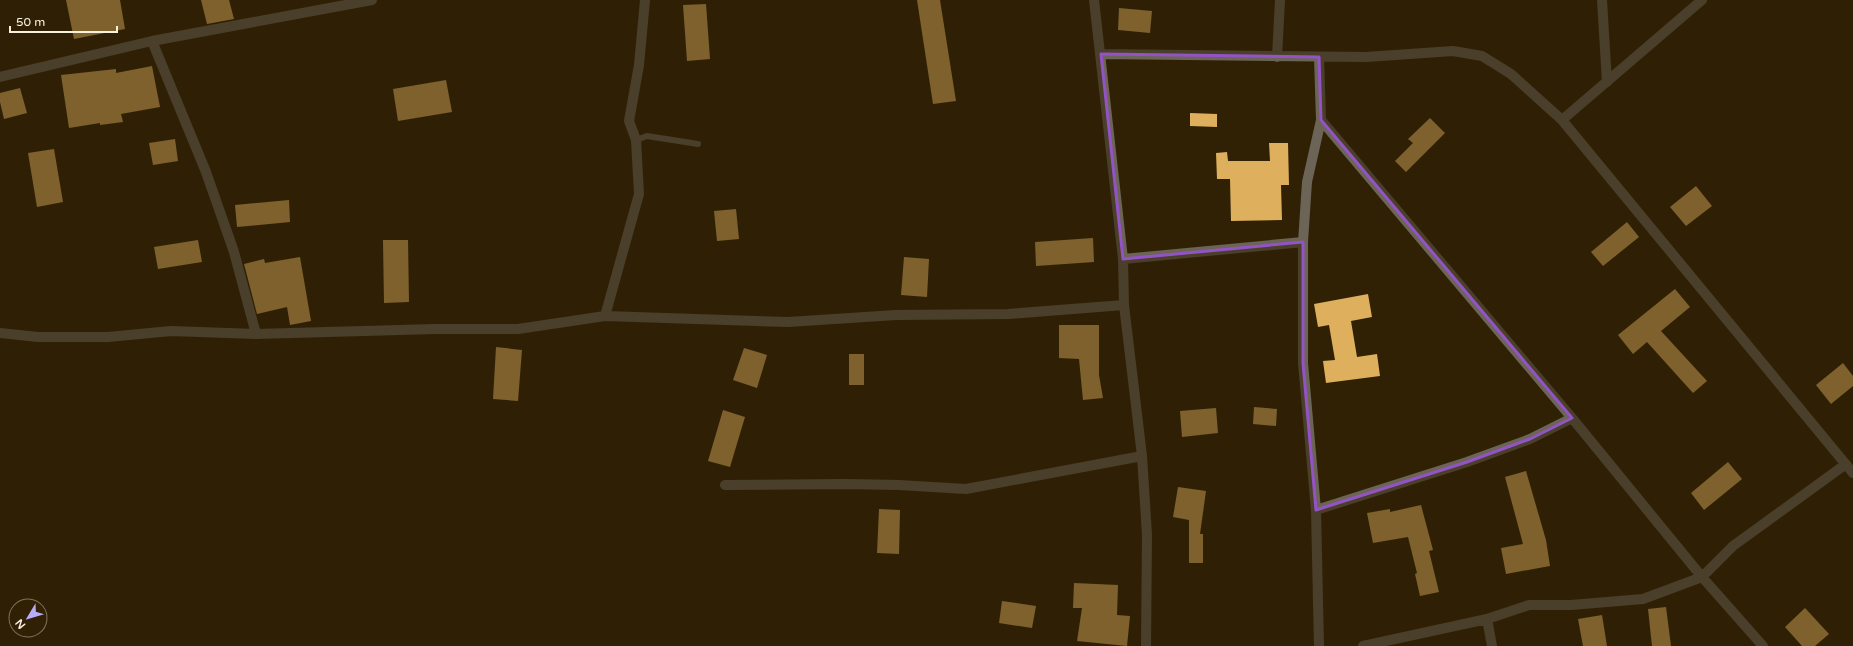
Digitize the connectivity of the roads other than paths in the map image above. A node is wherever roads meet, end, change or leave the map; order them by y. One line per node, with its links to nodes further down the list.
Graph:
1 (372, 0): 7 (street)
2 (645, 0): 15 (street)
3 (1094, 0): 8 (street)
4 (1280, 0): 9 (street)
5 (1602, 0): 12 (street)
6 (1702, 0): 12 (street)
7 (152, 42): 11 (street); 22 (street)
8 (1101, 54): 9 (street); 18 (street)
9 (1277, 57): 10 (street)
10 (1319, 57): 13 (street); 14 (street)
11 (0, 77)
12 (1607, 82): 14 (street)
13 (1321, 120): 17 (street); 23 (street)
14 (1562, 120): 25 (street)
15 (636, 140): 16 (lane); 20 (street)
16 (698, 144)
17 (1303, 242): 18 (street); 28 (street)
18 (1123, 259): 19 (street)
19 (1124, 305): 20 (street); 24 (street)
20 (605, 316): 22 (street)
21 (0, 333): 22 (street)
22 (256, 334)
23 (1572, 418): 28 (street); 29 (street)
24 (1142, 456): 27 (street); 31 (street)
25 (1846, 464): 26 (street); 29 (street)
26 (1853, 473)
27 (724, 485)
28 (1316, 510): 32 (street)
29 (1702, 577): 30 (street); 35 (street)
30 (1487, 619): 33 (street); 34 (street)
31 (1146, 646)
32 (1319, 646)
33 (1363, 646)
34 (1492, 646)
35 (1763, 646)

